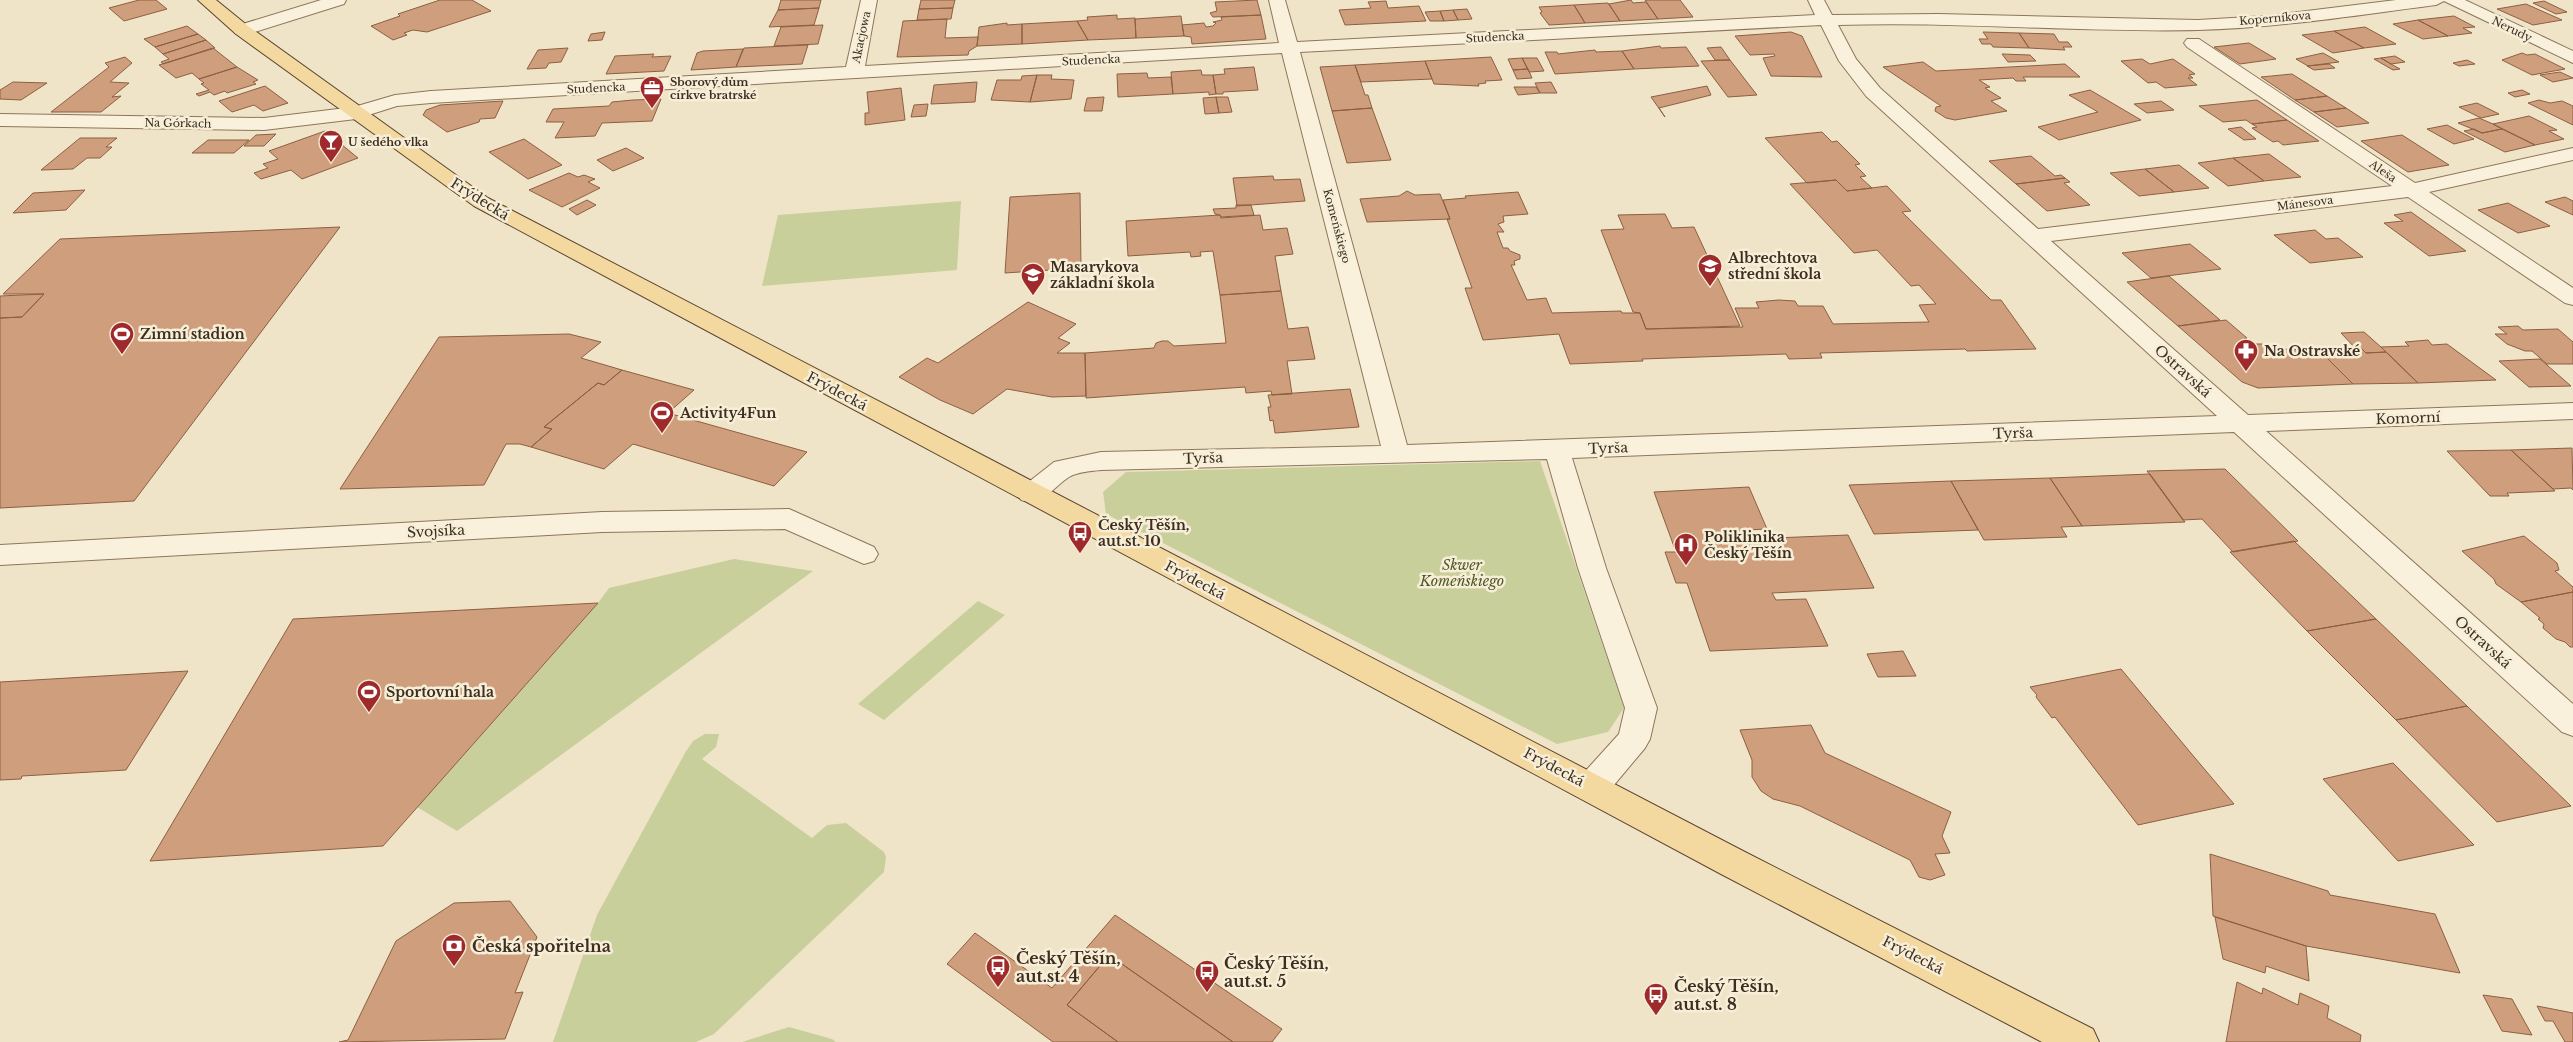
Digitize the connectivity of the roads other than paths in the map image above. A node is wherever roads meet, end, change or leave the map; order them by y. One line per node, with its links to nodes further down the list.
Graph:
1 (206, 0): 10 (main road, Frýdecká)
2 (338, 0): 10 (street)
3 (869, 0): 14 (street, Akacjowa)
4 (1277, 0): 12 (street, Komeńskiego)
5 (2436, 0): 9 (street, Koperníkova)
6 (2452, 0): 13 (street, Nerudy)
7 (2101, 7): 9 (street)
8 (1821, 10): 9 (street, Koperníkova); 12 (street, Studencka); 19 (street, Ostravská)
9 (2114, 22)
10 (242, 30): 15 (main road, Frýdecká)
11 (2193, 43): 18 (street, Aleša)
12 (1289, 48): 14 (street, Studencka); 25 (street, Komeńskiego)
13 (2573, 58)
14 (854, 74): 15 (street, Studencka)
15 (356, 112): 16 (street, Na Górkach); 26 (main road, Frýdecká)
16 (0, 120)
17 (2573, 154): 18 (street, Mánesova)
18 (2411, 190): 19 (street, Mánesova); 20 (street, Aleša)
19 (2035, 236): 22 (street, Ostravská)
20 (2573, 298)
21 (2573, 411): 22 (street, Komorní)
22 (2242, 425): 23 (street, Komorní); 29 (street, Ostravská)
23 (2194, 427): 24 (street, Tyrša)
24 (1557, 450): 25 (street, Tyrša); 30 (street)
25 (1396, 453): 26 (street, Tyrša)
26 (1031, 494): 30 (main road, Frýdecká)
27 (864, 554): 28 (street, Svojsíka)
28 (0, 555)
29 (2573, 723)
30 (1592, 787): 31 (main road, Frýdecká)
31 (2080, 1042)

